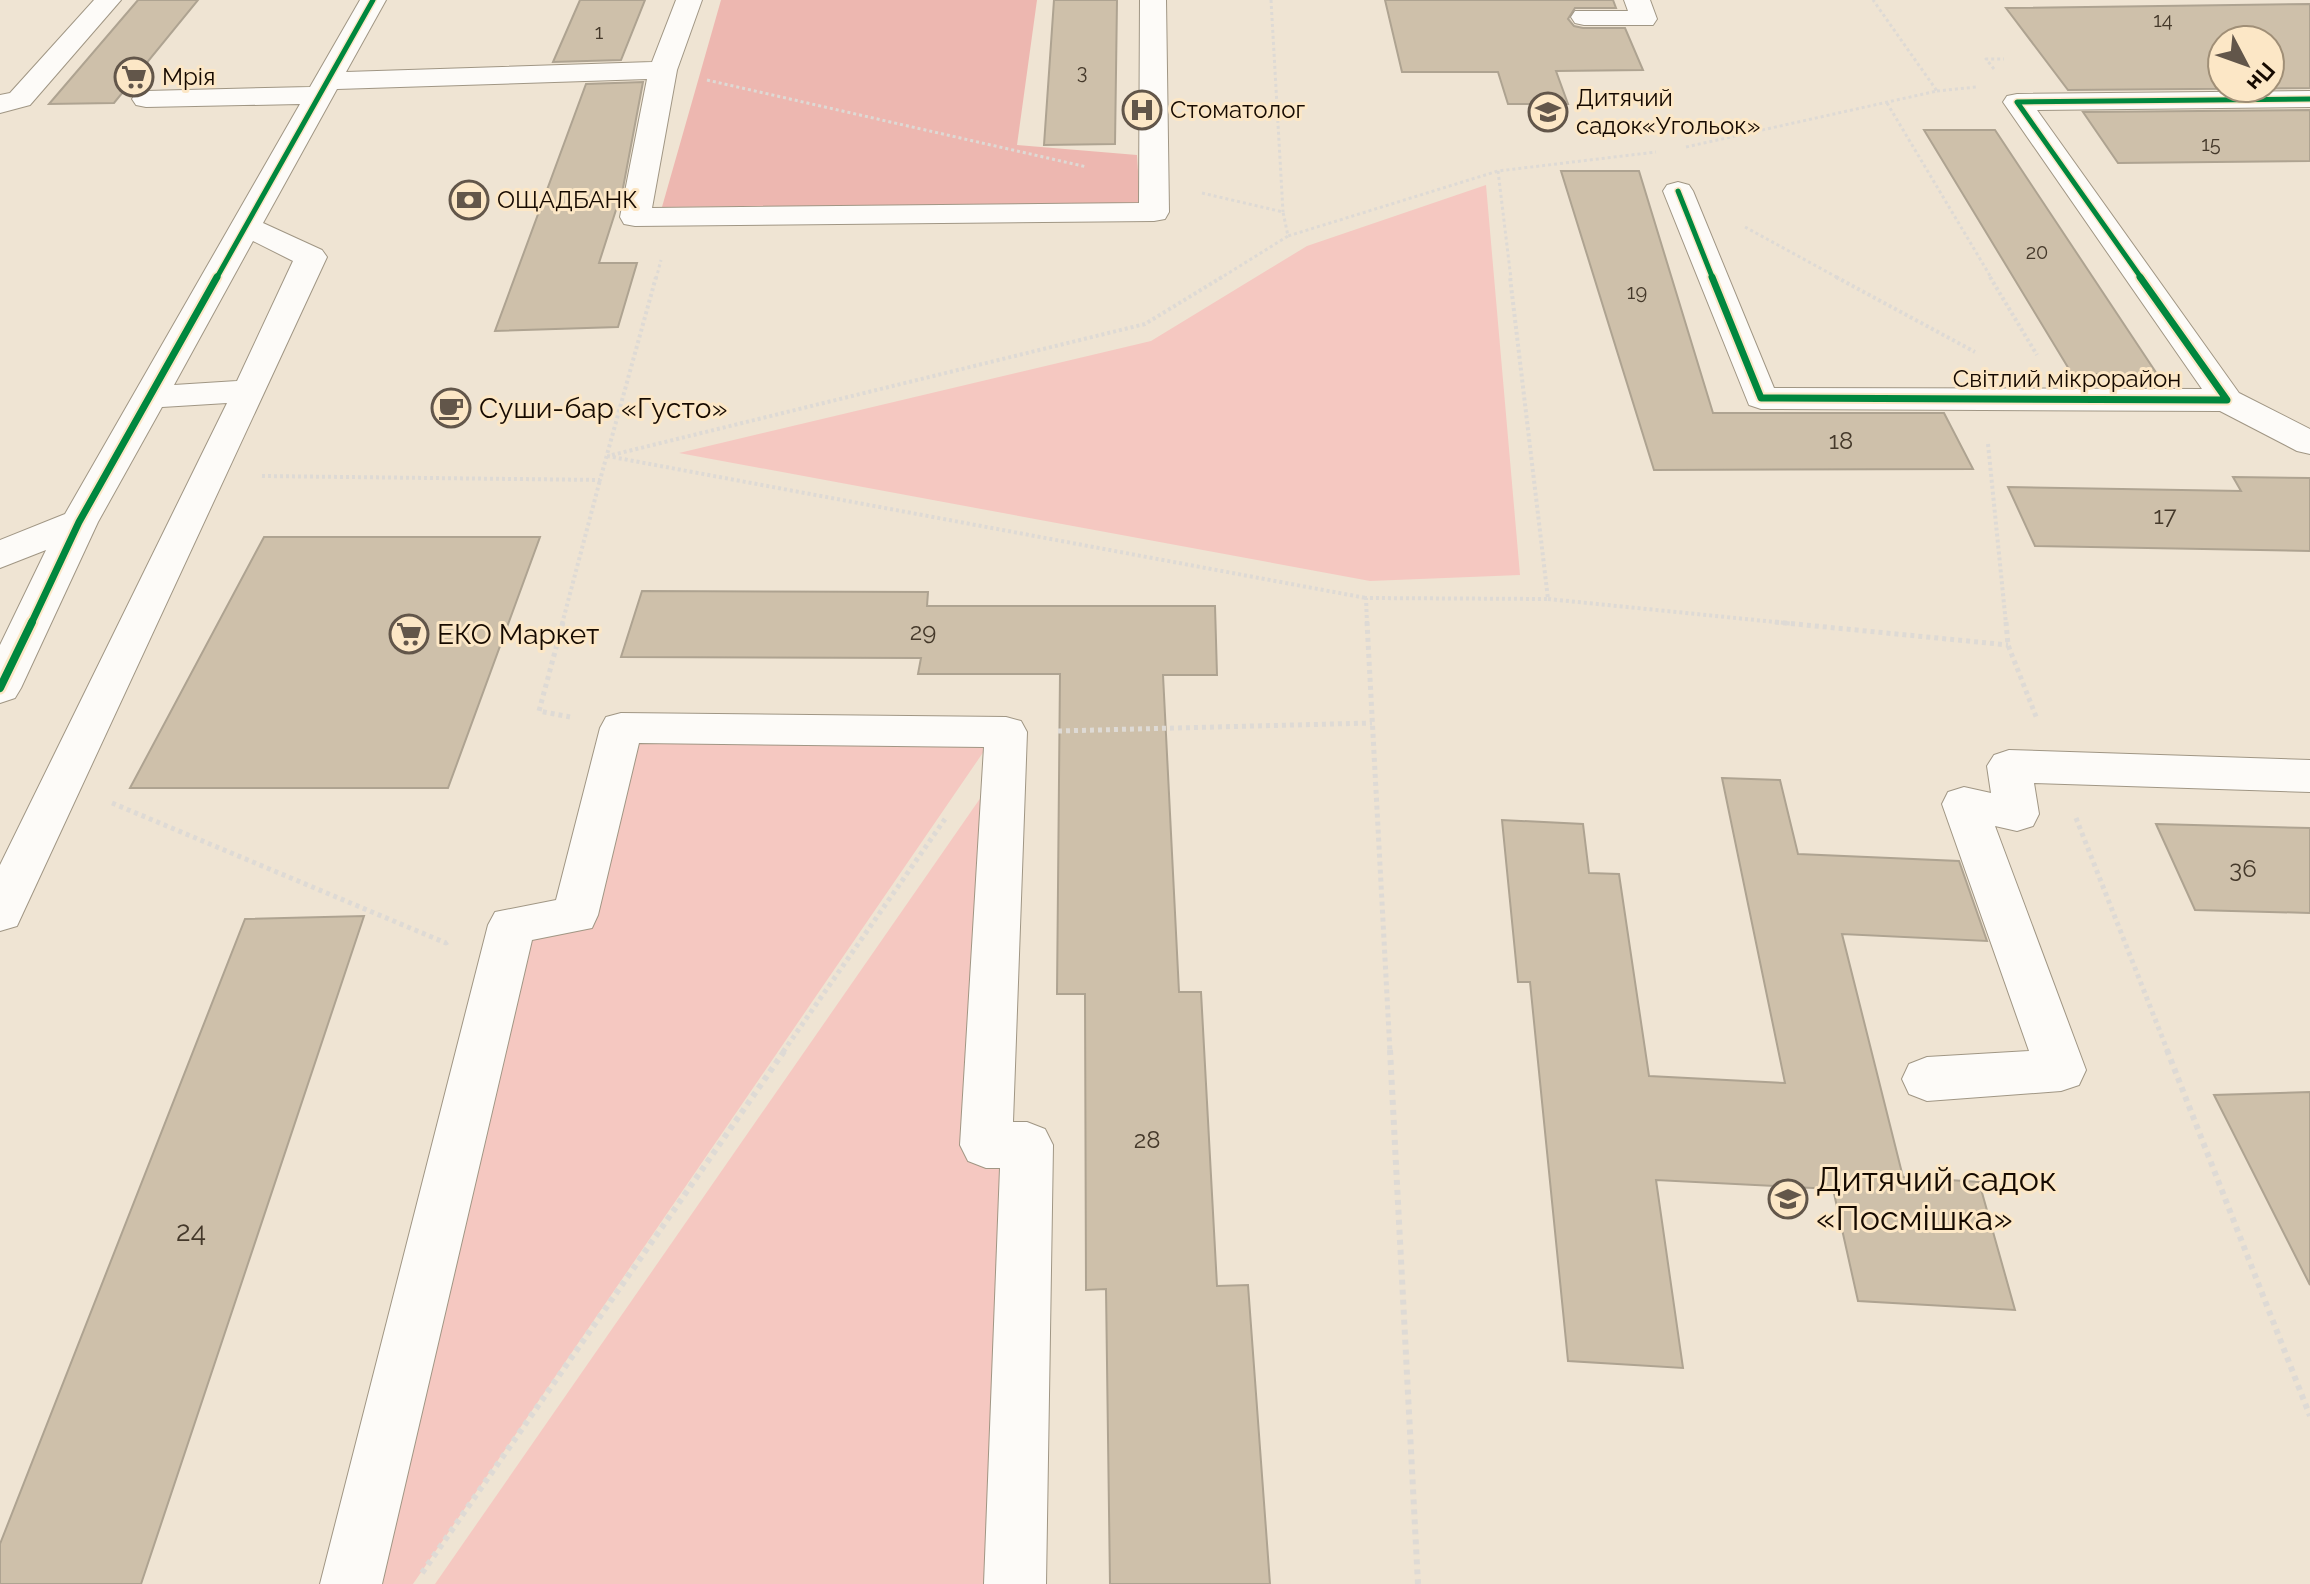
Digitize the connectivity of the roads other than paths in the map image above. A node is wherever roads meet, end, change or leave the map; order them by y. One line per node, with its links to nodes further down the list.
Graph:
1 (108, 0): 11 (street)
2 (373, 0): 8 (street)
3 (689, 0): 7 (street)
4 (1153, 0): 7 (street)
5 (1637, 0): 6 (street)
6 (1584, 17)
7 (663, 70): 8 (street)
8 (323, 88): 9 (street); 13 (street)
9 (146, 99)
10 (2310, 99): 16 (street, Світлий мікрорайон)
11 (0, 104)
12 (1678, 191): 16 (street, Світлий мікрорайон)
13 (245, 226): 14 (street); 15 (street)
14 (250, 391): 15 (street); 22 (street)
15 (149, 397): 18 (street)
16 (2227, 400): 17 (street)
17 (2310, 443)
18 (79, 522): 19 (street); 20 (street)
19 (0, 555)
20 (0, 688)
21 (2310, 776): 23 (street)
22 (0, 913)
23 (1927, 1079)
24 (351, 1584): 25 (street)
25 (1015, 1584)

